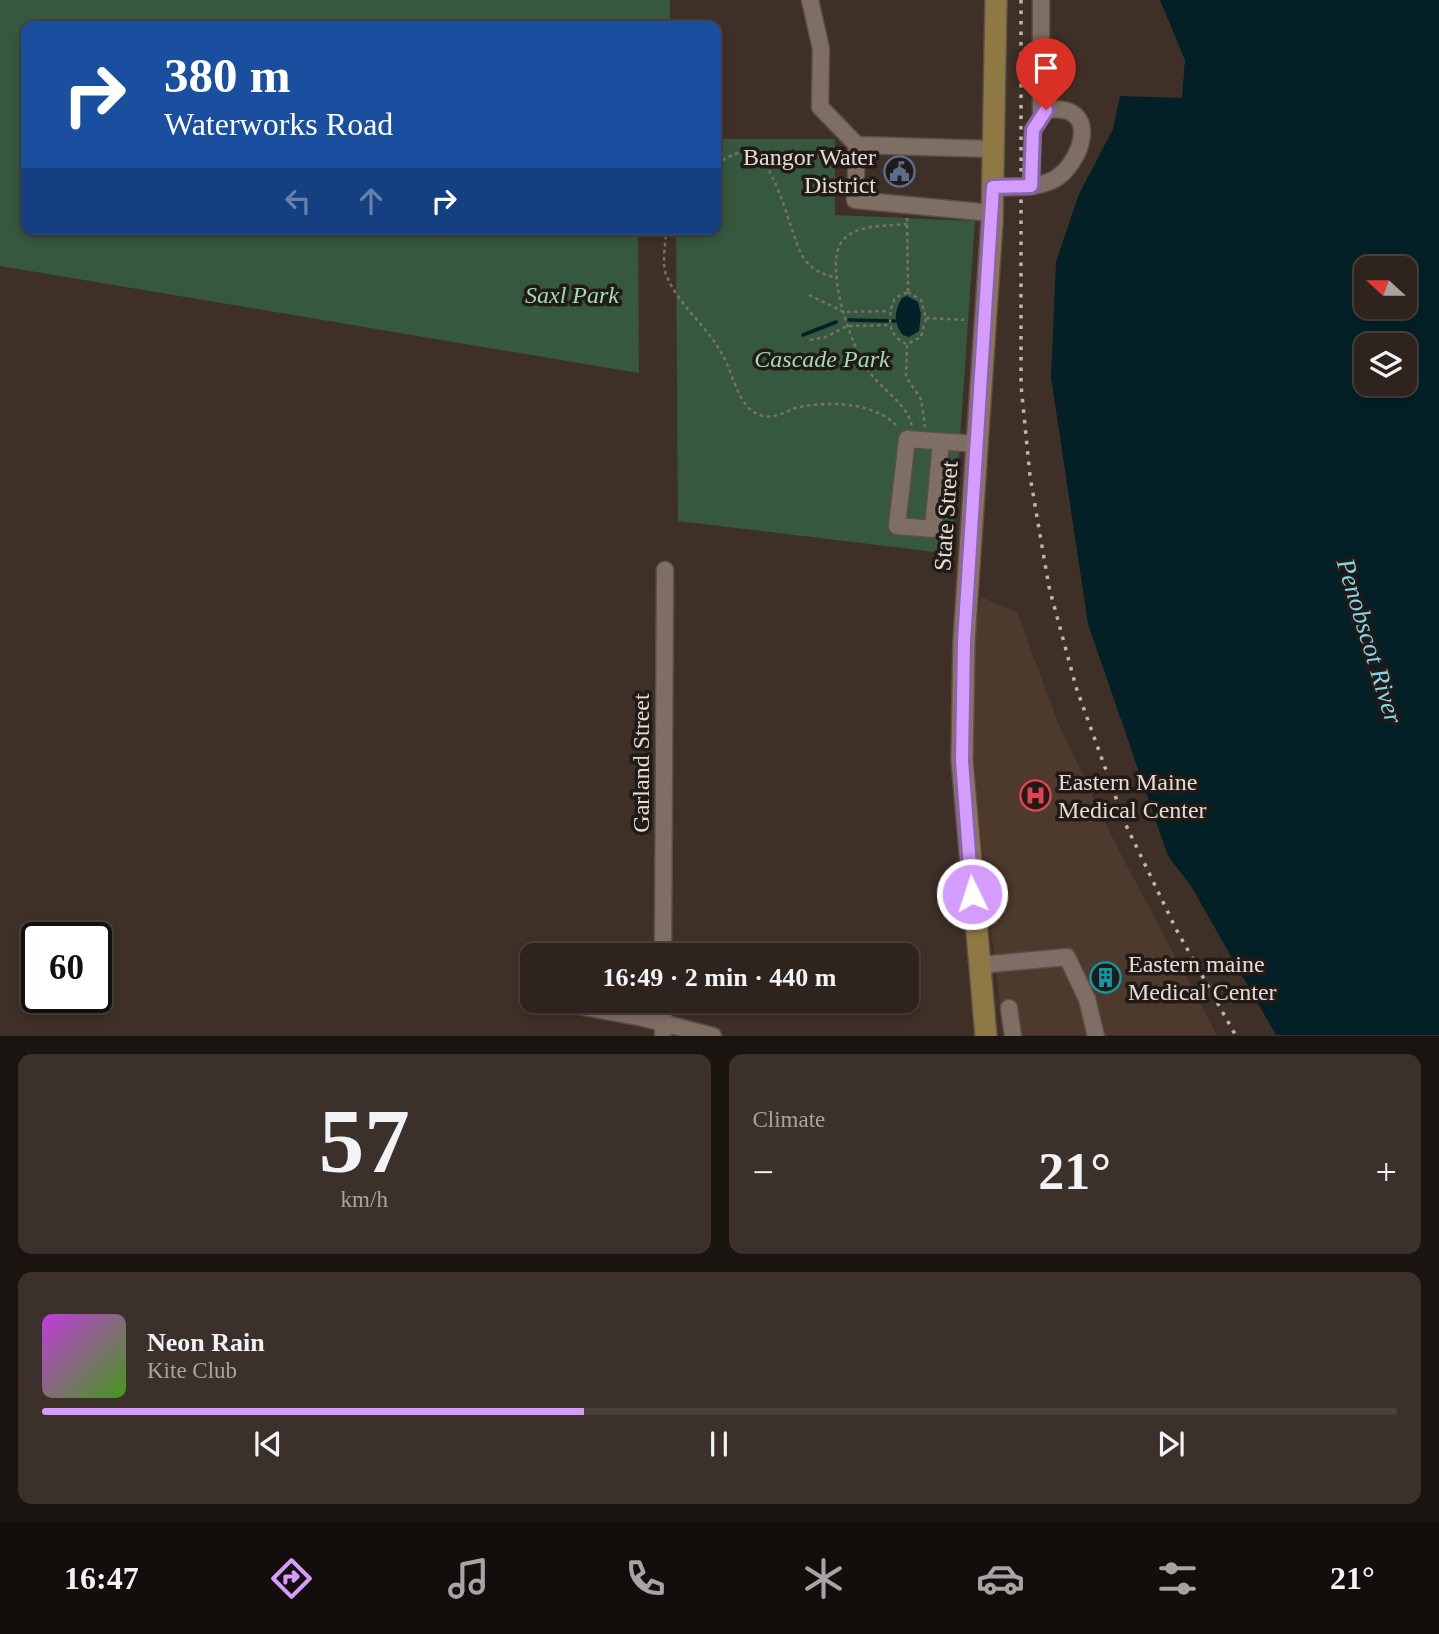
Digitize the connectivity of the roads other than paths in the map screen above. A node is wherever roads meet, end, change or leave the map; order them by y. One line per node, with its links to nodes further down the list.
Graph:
1 (810, 0): 5 (street)
2 (996, 0): 6 (main road, State Street)
3 (1041, 0): 4 (street)
4 (1041, 116): 7 (street); 7 (street)
5 (856, 145): 6 (street); 9 (street)
6 (993, 149): 8 (main road, State Street)
7 (1031, 186): 8 (street)
8 (993, 187): 9 (main road, State Street)
9 (992, 213): 11 (main road, State Street)
10 (927, 441): 10 (street); 11 (street)
11 (978, 444): 14 (main road, State Street)
12 (665, 570): 13 (street, Garland Street)
13 (663, 943)
14 (979, 965): 19 (main road, State Street); 21 (street)
15 (1009, 1008): 20 (street)
16 (617, 1013): 17 (street)
17 (663, 1030): 18 (street)
18 (713, 1035)
19 (986, 1035)
20 (1013, 1035)
21 (1096, 1035)

